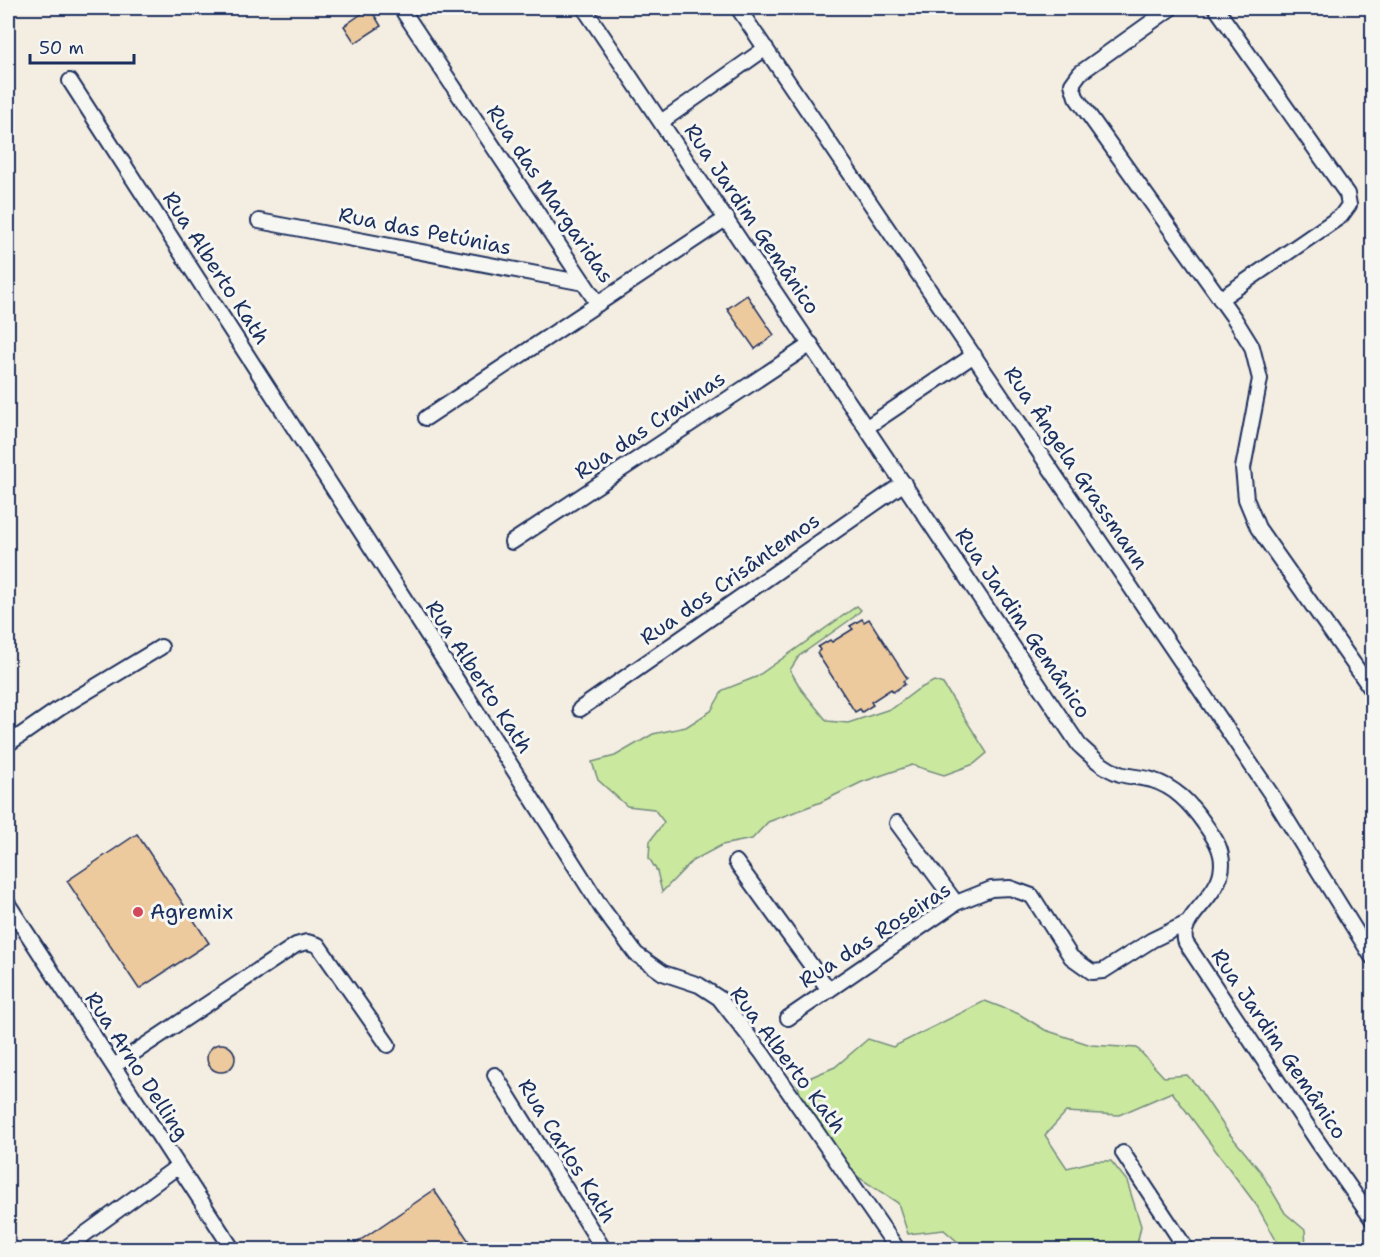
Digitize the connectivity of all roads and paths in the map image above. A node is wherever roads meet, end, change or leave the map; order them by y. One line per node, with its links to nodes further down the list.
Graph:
1 (401, 8): 11 (street, Rua das Margaridas)
2 (584, 8): 8 (street, Rua Jardim Gemânico)
3 (738, 8): 6 (street, Rua Ângela Grassmann)
4 (1170, 8): 12 (street)
5 (1216, 8): 12 (street)
6 (766, 48): 8 (street); 15 (street, Rua Ângela Grassmann)
7 (70, 81): 41 (street, Rua Alberto Kath)
8 (661, 122): 9 (street, Rua Jardim Gemânico)
9 (727, 218): 13 (street, Rua das Margaridas); 14 (street, Rua Jardim Gemânico)
10 (259, 221): 11 (street, Rua das Petúnias)
11 (584, 283): 13 (street, Rua das Margaridas)
12 (1220, 299): 21 (street)
13 (598, 304): 16 (street)
14 (811, 344): 17 (street, Rua Jardim Gemânico); 19 (street, Rua das Cravinas)
15 (974, 355): 17 (street); 29 (street, Rua Ângela Grassmann)
16 (426, 418)
17 (867, 427): 18 (street, Rua Jardim Gemânico)
18 (904, 483): 22 (street, Rua dos Crisântemos); 28 (street, Rua Jardim Gemânico)
19 (512, 542)
20 (161, 647): 23 (street)
21 (1372, 690)
22 (580, 709)
23 (8, 744)
24 (897, 823): 26 (street)
25 (736, 862): 30 (street)
26 (956, 903): 28 (street, Rua das Roseiras); 30 (street, Rua das Roseiras)
27 (8, 904): 33 (street, Rua Arno Delling)
28 (1187, 923): 37 (street, Rua Jardim Gemânico)
29 (1372, 957)
30 (829, 990): 31 (street, Rua das Roseiras)
31 (788, 1018)
32 (388, 1045): 33 (street)
33 (114, 1066): 36 (street, Rua Arno Delling)
34 (495, 1075): 40 (street, Rua Carlos Kath)
35 (1123, 1153): 42 (street)
36 (177, 1167): 38 (street); 39 (street, Rua Arno Delling)
37 (1372, 1219)
38 (63, 1250)
39 (233, 1250)
40 (604, 1250)
41 (898, 1250)
42 (1187, 1250)

